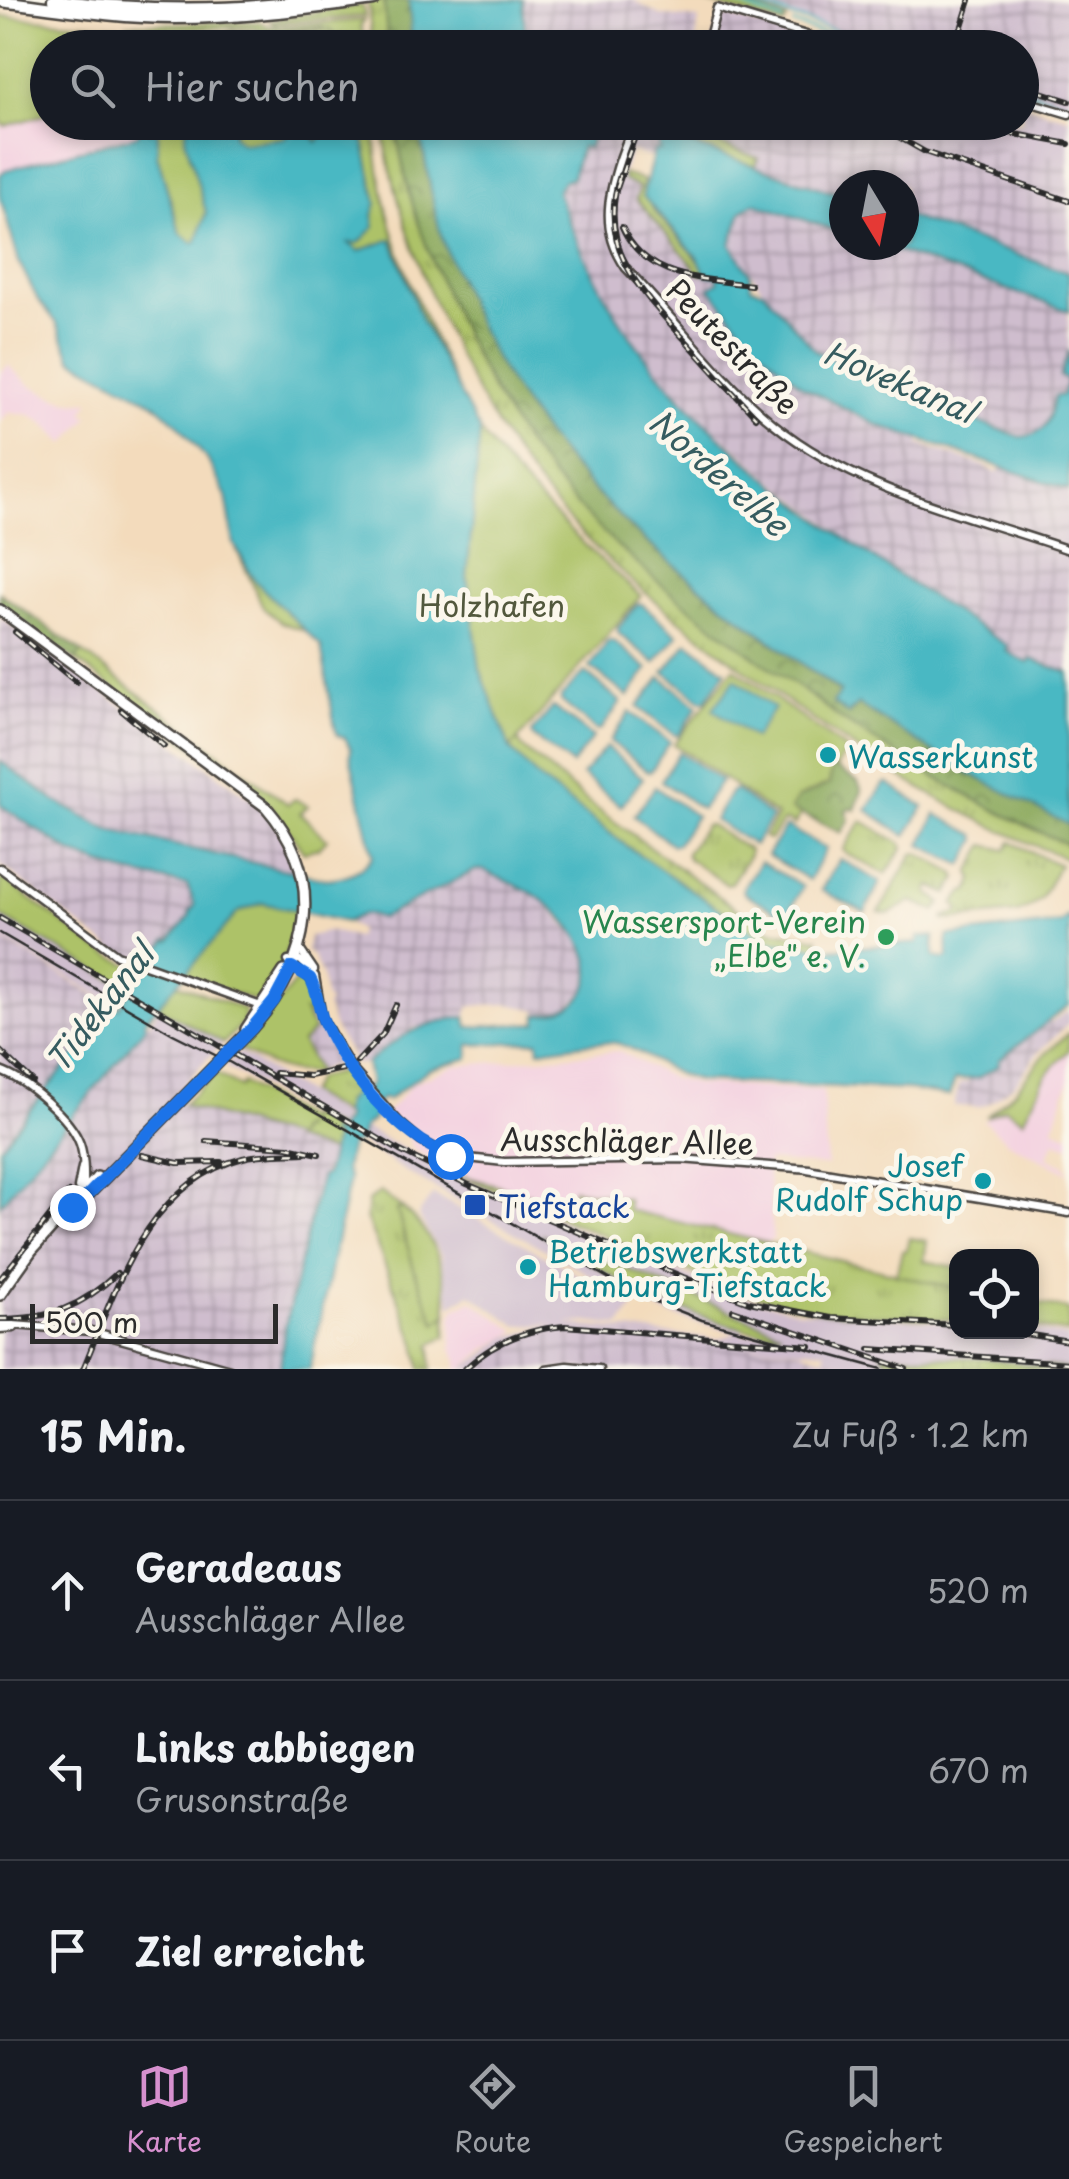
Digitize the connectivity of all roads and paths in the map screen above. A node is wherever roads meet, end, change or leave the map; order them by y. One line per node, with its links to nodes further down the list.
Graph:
1 (53, 0): 5 (highway)
2 (315, 0): 5 (highway)
3 (374, 0): 5 (highway)
4 (4, 2): 5 (highway)
5 (126, 12)
6 (711, 30): 7 (street)
7 (789, 30)
8 (1039, 105): 9 (street)
9 (1069, 114)
10 (626, 140): 11 (street, Peutestraße)
11 (1069, 550)
12 (0, 610): 14 (main road)
13 (0, 868): 17 (street)
14 (302, 924): 15 (main road); 15 (main road)
15 (294, 959): 16 (street); 16 (street, Ausschläger Allee); 17 (main road)
16 (316, 988): 23 (street, Ausschläger Allee)
17 (262, 1010): 19 (main road)
18 (0, 1071): 20 (street)
19 (126, 1153): 21 (main road); 22 (main road)
20 (82, 1166): 21 (street); 22 (street)
21 (100, 1174): 22 (main road)
22 (83, 1193): 24 (main road)
23 (1069, 1213)
24 (0, 1296)
25 (2, 1324): 26 (street)
26 (230, 1369)
27 (546, 1369): 28 (street)
28 (600, 1369)

